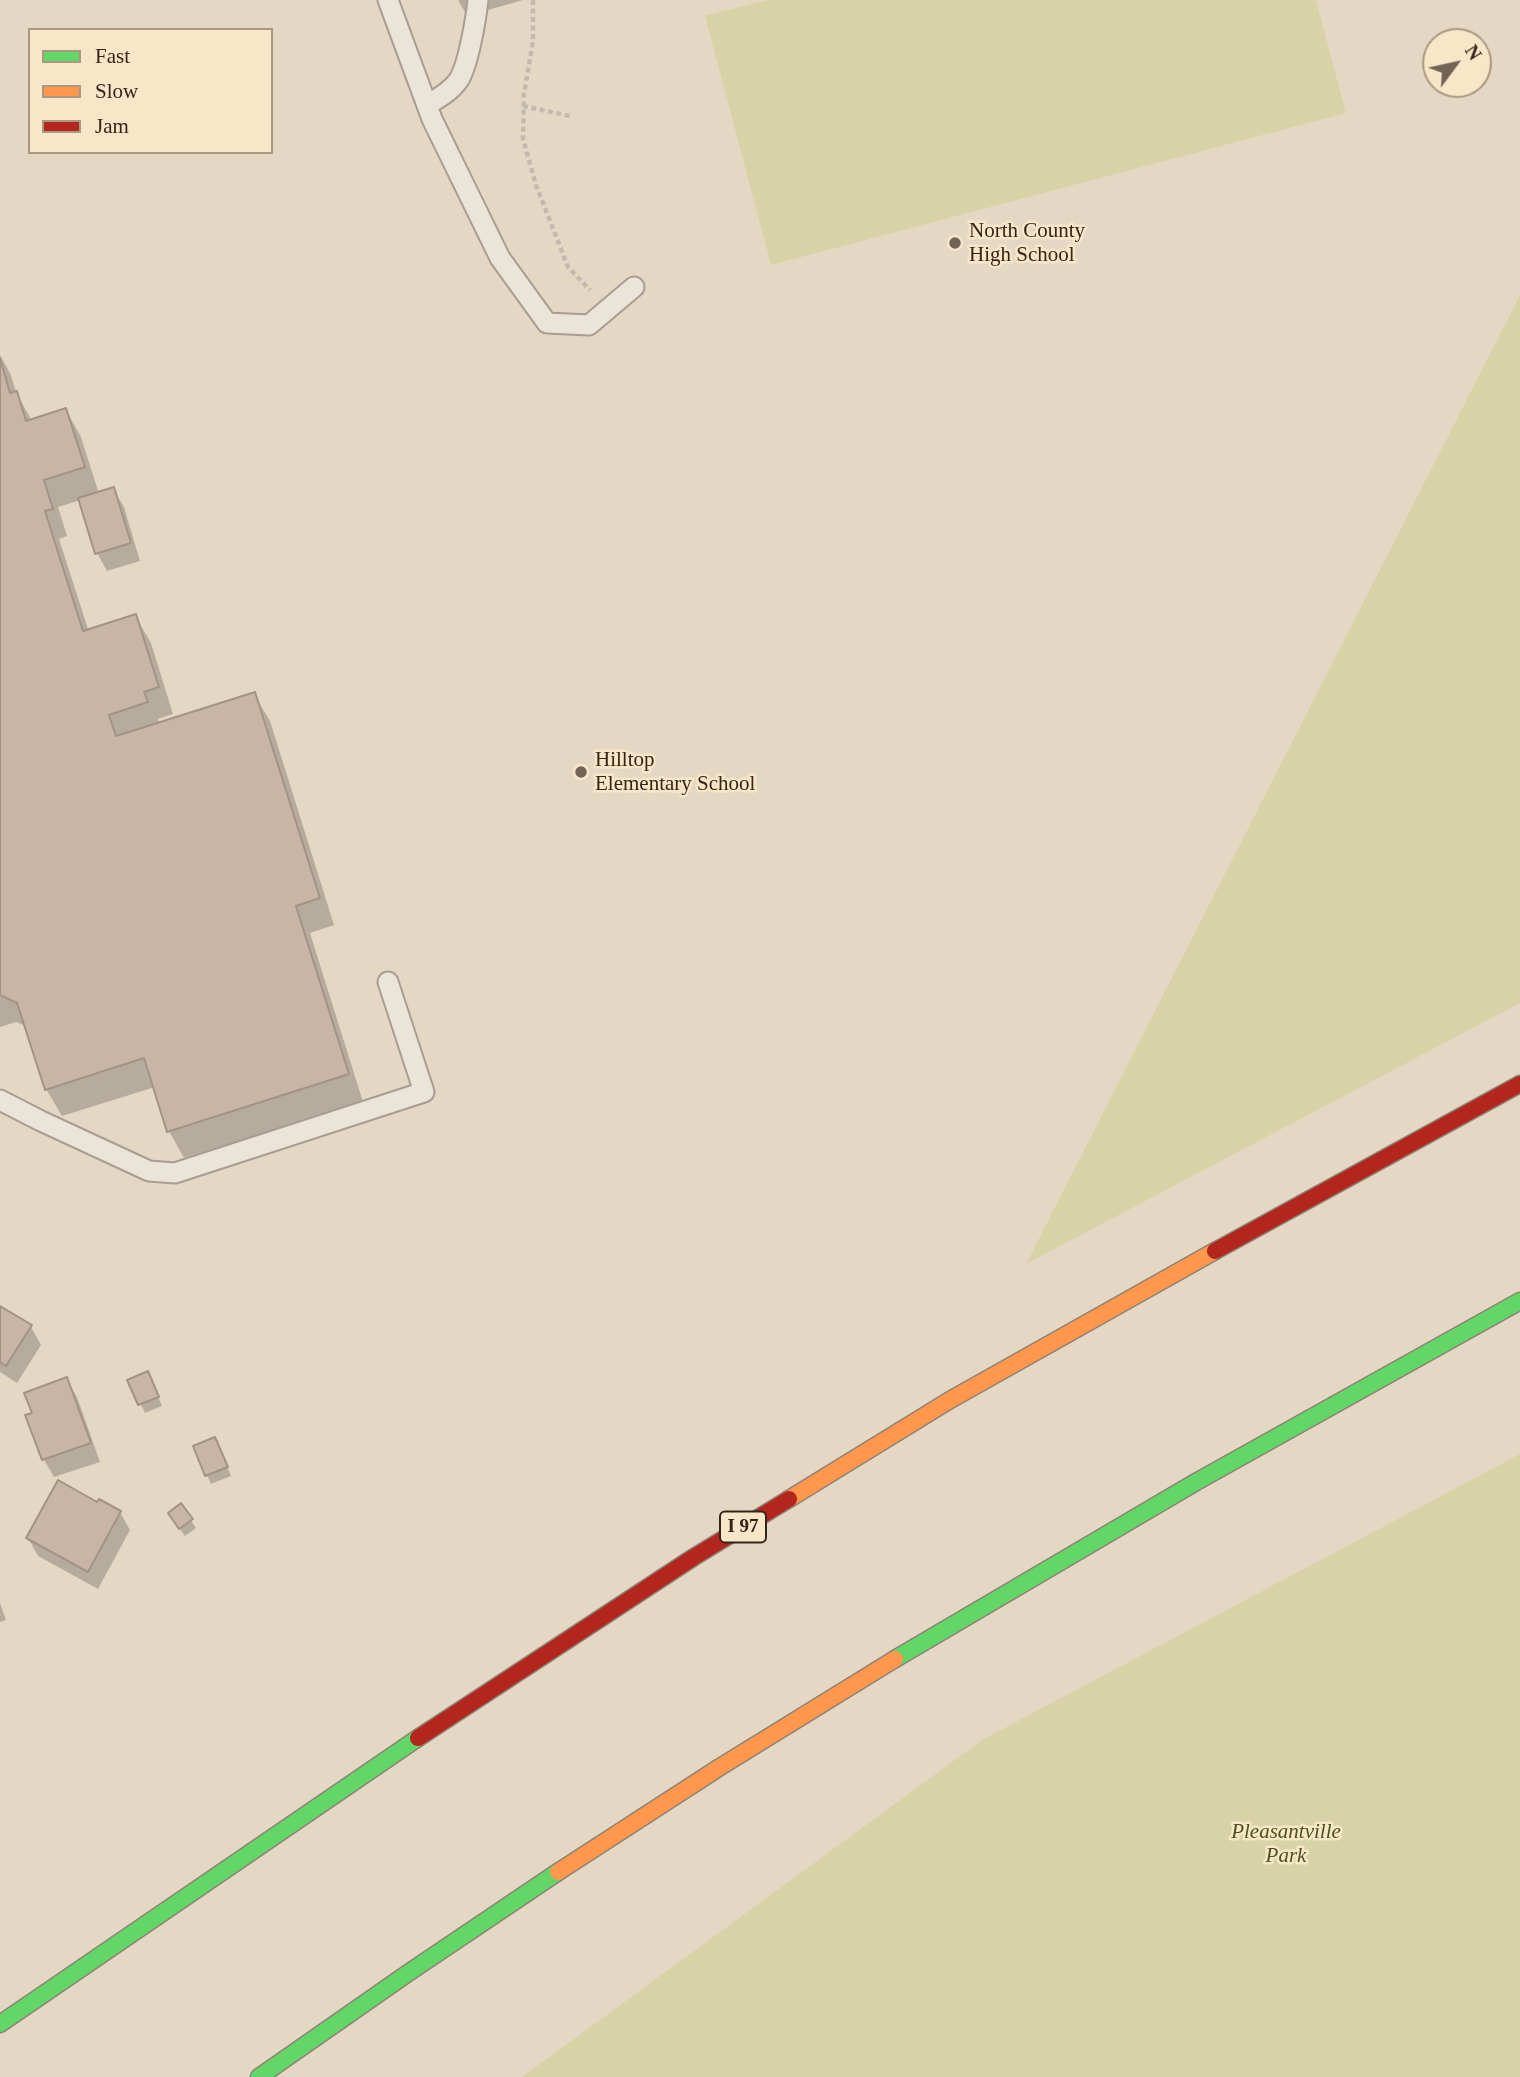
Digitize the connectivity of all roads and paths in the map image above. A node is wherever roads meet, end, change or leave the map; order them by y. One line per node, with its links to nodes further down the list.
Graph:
1 (388, 0): 4 (lane)
2 (478, 0): 4 (lane)
3 (533, 0): 5 (path)
4 (427, 105): 8 (lane)
5 (523, 106): 6 (path); 8 (path)
6 (570, 116)
7 (634, 287): 8 (lane)
8 (608, 309)
9 (388, 982): 11 (lane)
10 (1520, 1084): 13 (highway, I 97)
11 (0, 1100)
12 (1520, 1301): 14 (highway)
13 (0, 2024)
14 (259, 2077)

